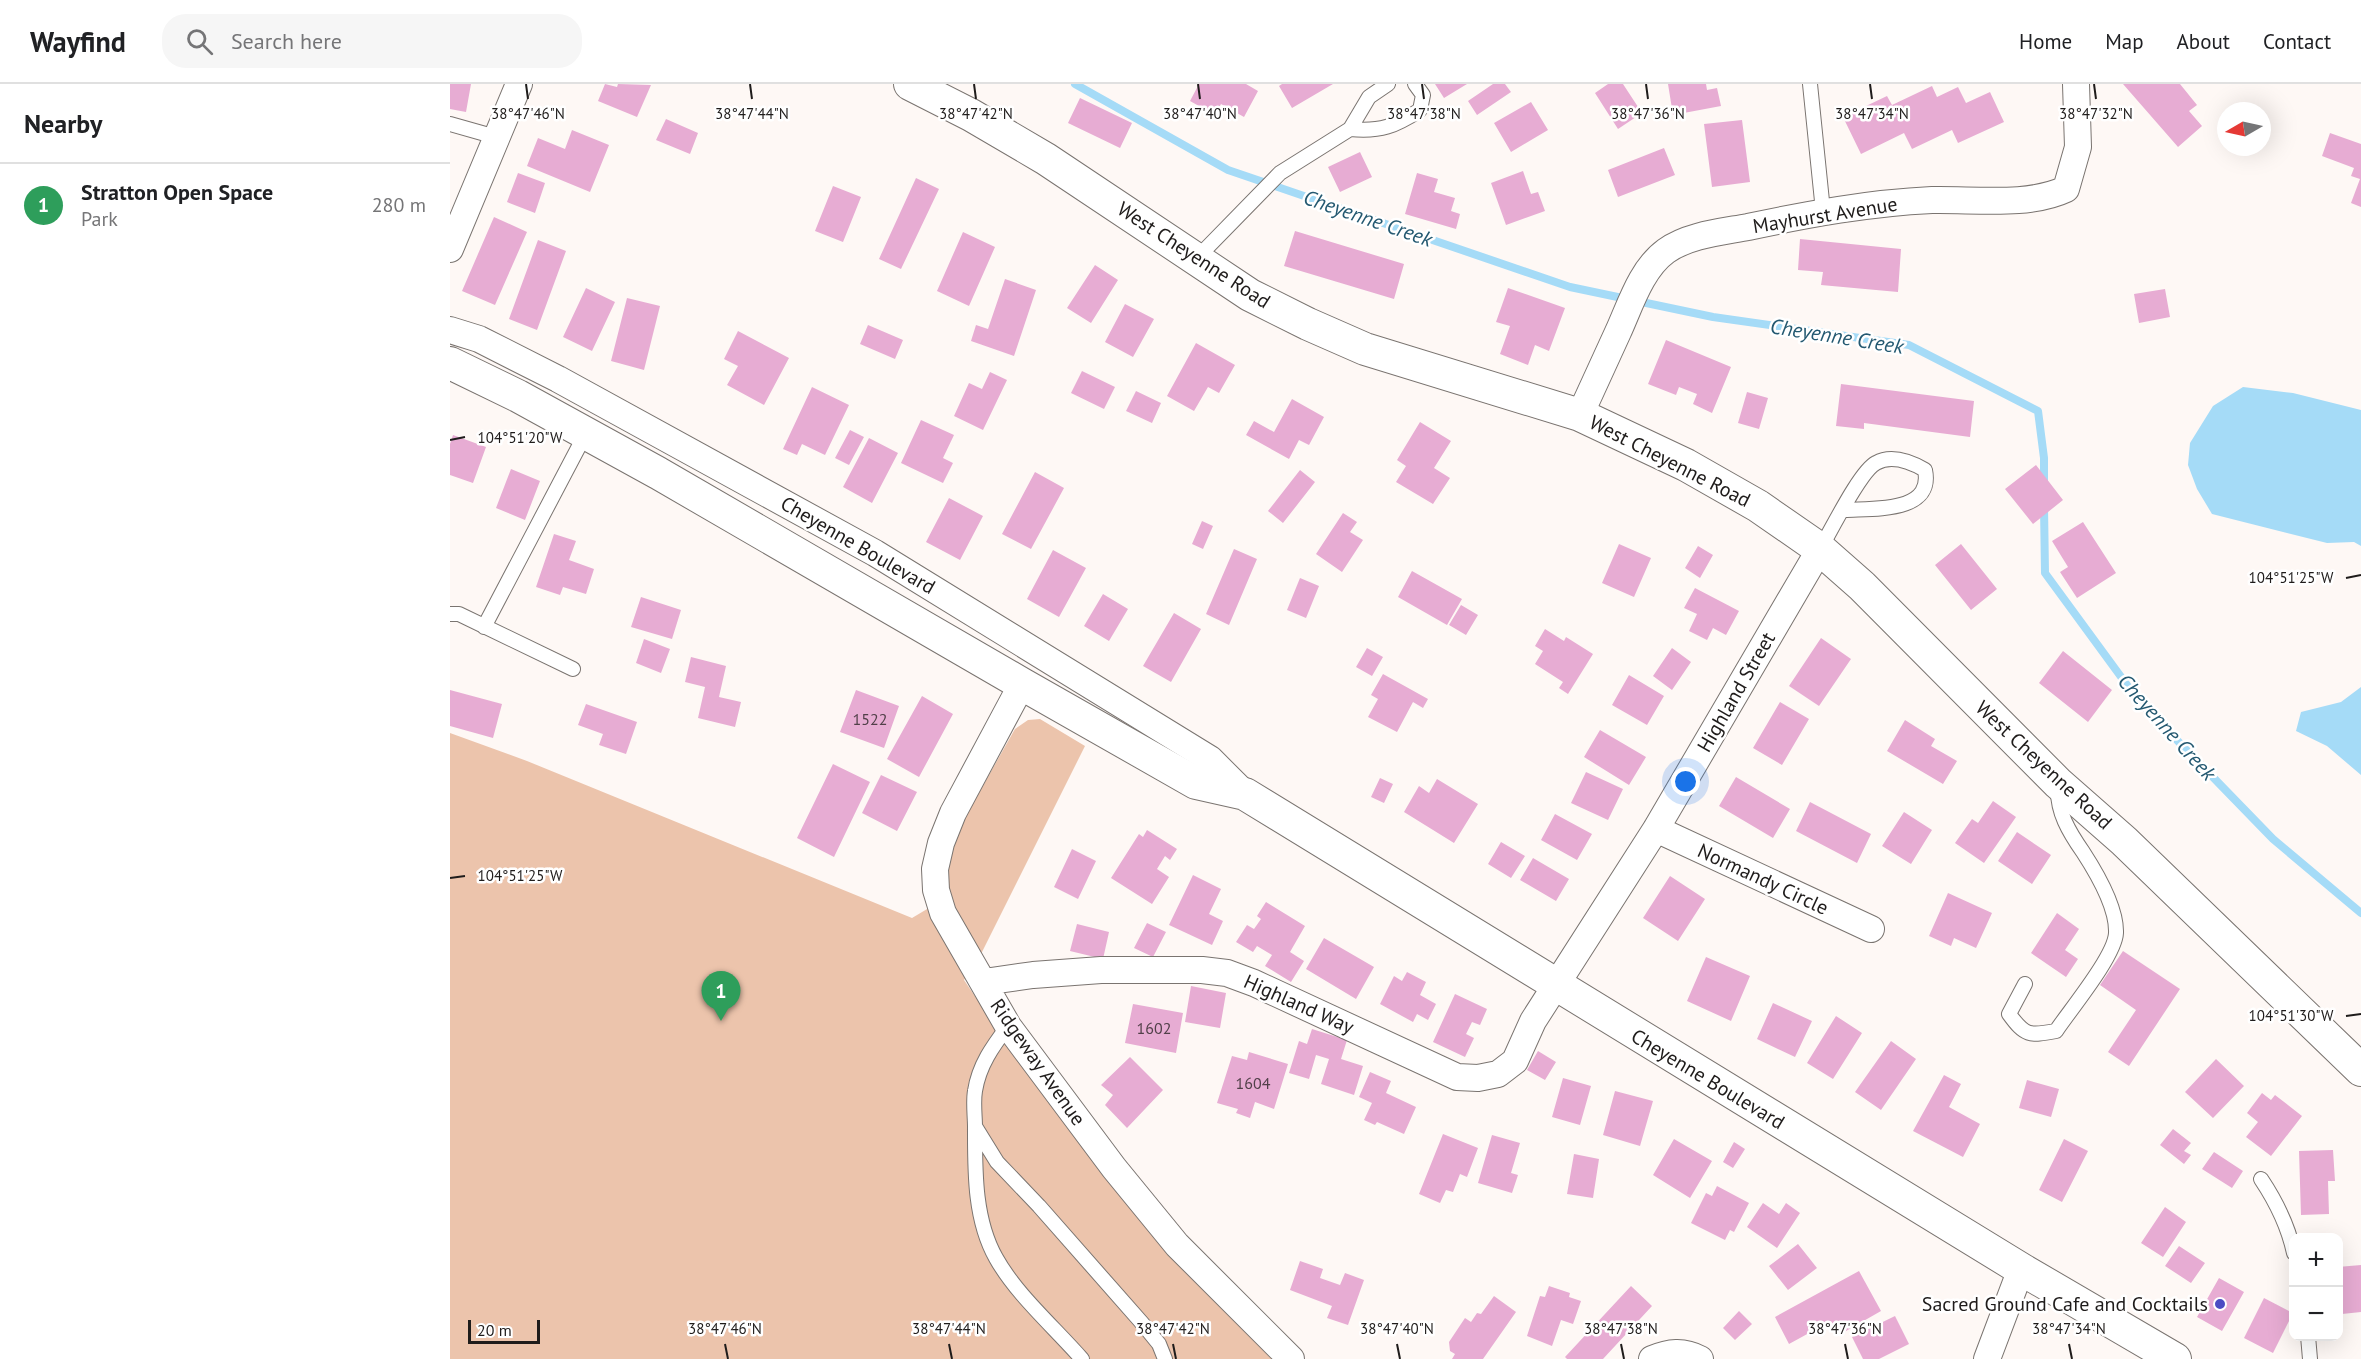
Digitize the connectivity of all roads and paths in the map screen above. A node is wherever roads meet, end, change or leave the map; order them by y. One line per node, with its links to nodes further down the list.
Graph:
1 (519, 84): 10 (street)
2 (910, 84): 7 (street, West Cheyenne Road)
3 (1388, 84): 9 (lane)
4 (1415, 84): 9 (lane)
5 (1810, 84): 11 (lane)
6 (2076, 84): 11 (street, Mayhurst Avenue)
7 (943, 91): 13 (street, West Cheyenne Road)
8 (450, 124): 10 (lane)
9 (1350, 129): 13 (lane)
10 (496, 137): 12 (street)
11 (1823, 211): 16 (street, Mayhurst Avenue)
12 (450, 249)
13 (1196, 259): 16 (street, West Cheyenne Road)
14 (450, 330): 25 (street, Cheyenne Boulevard)
15 (450, 363): 17 (street, Cheyenne Boulevard)
16 (1580, 415): 19 (street, West Cheyenne Road)
17 (586, 433): 21 (lane); 23 (street, Cheyenne Boulevard)
18 (1844, 510): 18 (lane); 19 (lane)
19 (1820, 549): 24 (street, West Cheyenne Road); 26 (street, Highland Street)
20 (450, 614): 21 (lane)
21 (484, 627): 22 (lane)
22 (573, 669)
23 (1022, 684): 25 (street, Cheyenne Boulevard); 28 (street, Ridgeway Avenue)
24 (2058, 783): 29 (lane); 32 (street, West Cheyenne Road)
25 (1245, 794): 30 (street, Cheyenne Boulevard)
26 (1656, 829): 27 (street, Normandy Circle); 30 (street, Highland Street)
27 (1871, 929)
28 (984, 982): 30 (street, Highland Way); 31 (street, Ridgeway Avenue)
29 (2025, 984)
30 (1555, 986): 36 (street, Cheyenne Boulevard)
31 (1008, 1026): 33 (lane); 40 (street, Ridgeway Avenue)
32 (2361, 1070)
33 (975, 1126): 38 (lane); 39 (lane)
34 (2261, 1179): 35 (lane)
35 (2290, 1233)
36 (2021, 1269): 43 (street); 44 (street, Cheyenne Boulevard)
37 (2308, 1341): 45 (lane)
38 (1082, 1359)
39 (1165, 1359)
40 (1291, 1359)
41 (1652, 1359): 42 (street)
42 (1700, 1359)
43 (1987, 1359)
44 (2175, 1359)
45 (2310, 1359)

